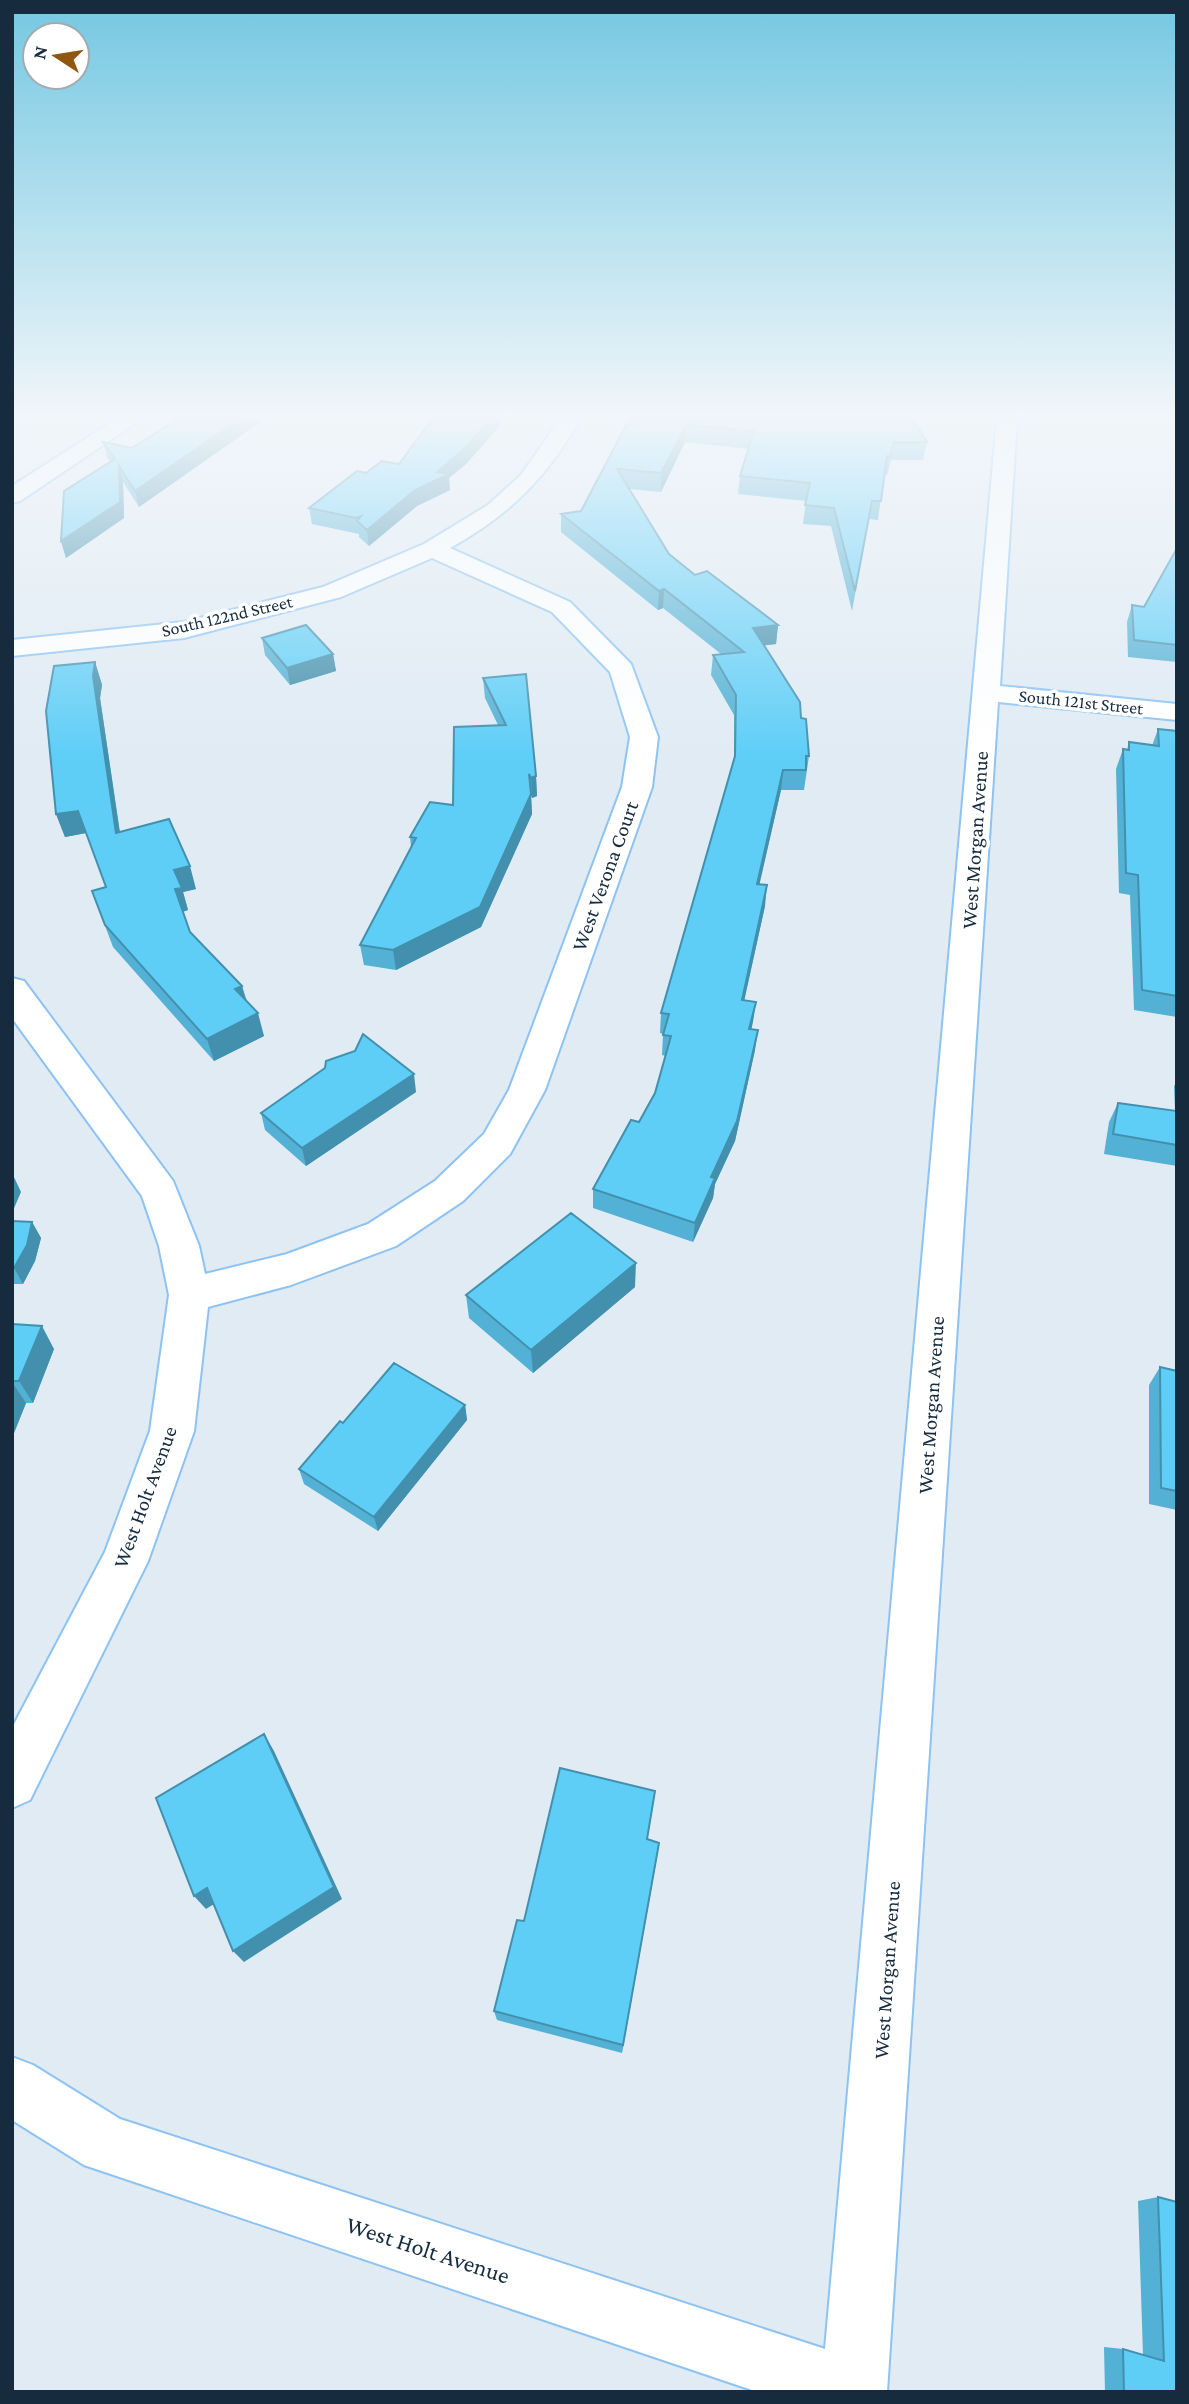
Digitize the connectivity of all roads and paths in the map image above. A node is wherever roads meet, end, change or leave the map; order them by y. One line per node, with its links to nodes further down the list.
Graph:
1 (469, 530): 3 (street)
2 (998, 530): 5 (street, West Morgan Avenue)
3 (432, 549): 4 (street, South 122nd Street); 8 (street, West Verona Court)
4 (12, 648)
5 (986, 693): 6 (street, South 121st Street); 11 (street, West Morgan Avenue)
6 (1177, 712)
7 (12, 989): 8 (street, West Holt Avenue)
8 (189, 1295): 9 (street, West Holt Avenue)
9 (12, 1782)
10 (12, 2086): 11 (street, West Holt Avenue)
11 (854, 2391)

